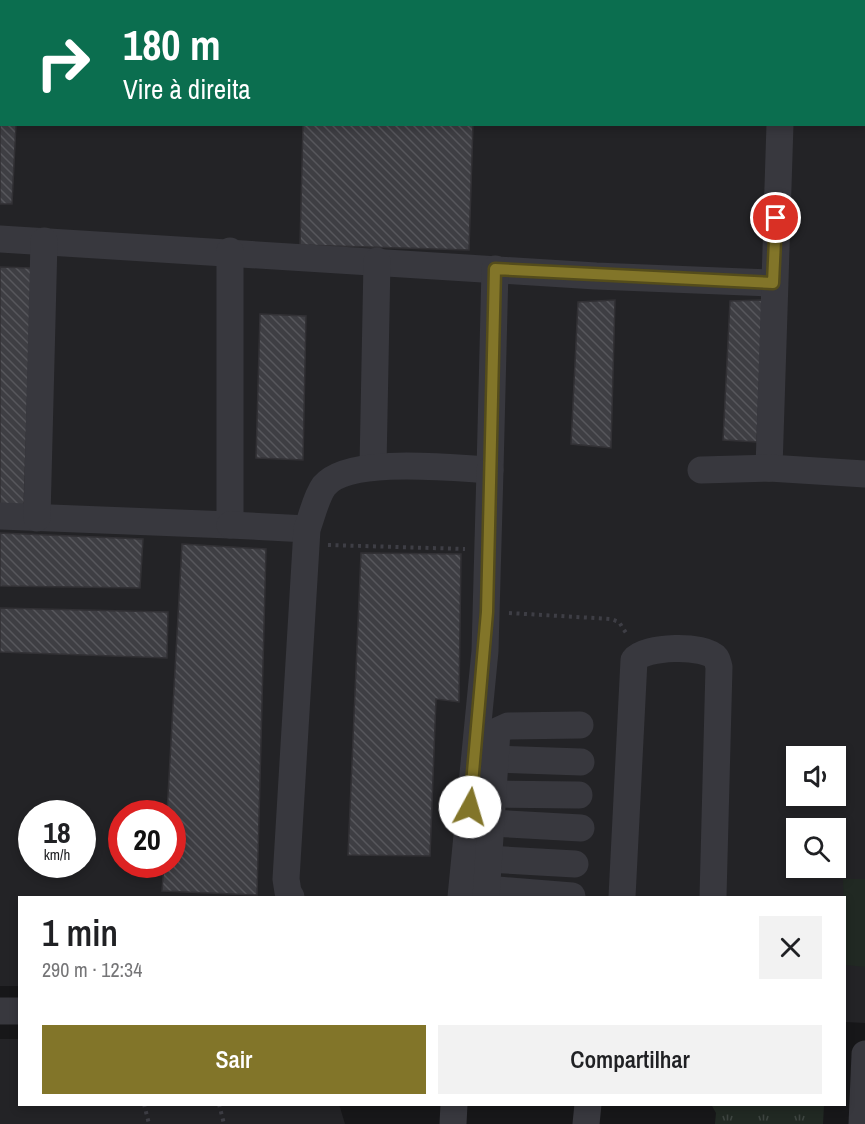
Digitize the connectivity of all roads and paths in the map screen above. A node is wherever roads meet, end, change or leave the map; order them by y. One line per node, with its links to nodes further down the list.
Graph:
1 (780, 126): 7 (street)
2 (0, 238): 3 (street)
3 (44, 241): 4 (street); 14 (street)
4 (230, 251): 5 (street); 15 (street)
5 (377, 261): 6 (street); 8 (street)
6 (495, 269): 7 (street); 10 (street)
7 (773, 283): 9 (street)
8 (373, 466): 10 (street); 16 (street)
9 (770, 468): 11 (street); 12 (street)
10 (490, 470): 17 (street)
11 (701, 470)
12 (865, 474)
13 (0, 516): 14 (street)
14 (37, 518): 15 (street)
15 (230, 525): 16 (street)
16 (307, 537): 17 (path); 30 (street)
17 (490, 549): 18 (street)
18 (487, 612): 19 (path); 29 (street)
19 (638, 654): 32 (street); 33 (street)
20 (580, 725): 21 (street)
21 (495, 759): 22 (street); 23 (street)
22 (581, 762)
23 (492, 794): 24 (street); 25 (street)
24 (579, 795)
25 (490, 823): 26 (street); 27 (street)
26 (581, 828)
27 (488, 859): 28 (street); 29 (street)
28 (575, 864)
29 (478, 894): 31 (street)
30 (290, 896)
31 (572, 896)
32 (622, 896)
33 (713, 896)
34 (0, 1011): 35 (street)
35 (18, 1011)
36 (846, 1049): 37 (street)
37 (865, 1052): 46 (street)
38 (144, 1106): 42 (path)
39 (220, 1106): 43 (path)
40 (454, 1106): 44 (street)
41 (588, 1106): 45 (street)
42 (149, 1124)
43 (224, 1124)
44 (453, 1124)
45 (586, 1124)
46 (862, 1124)

